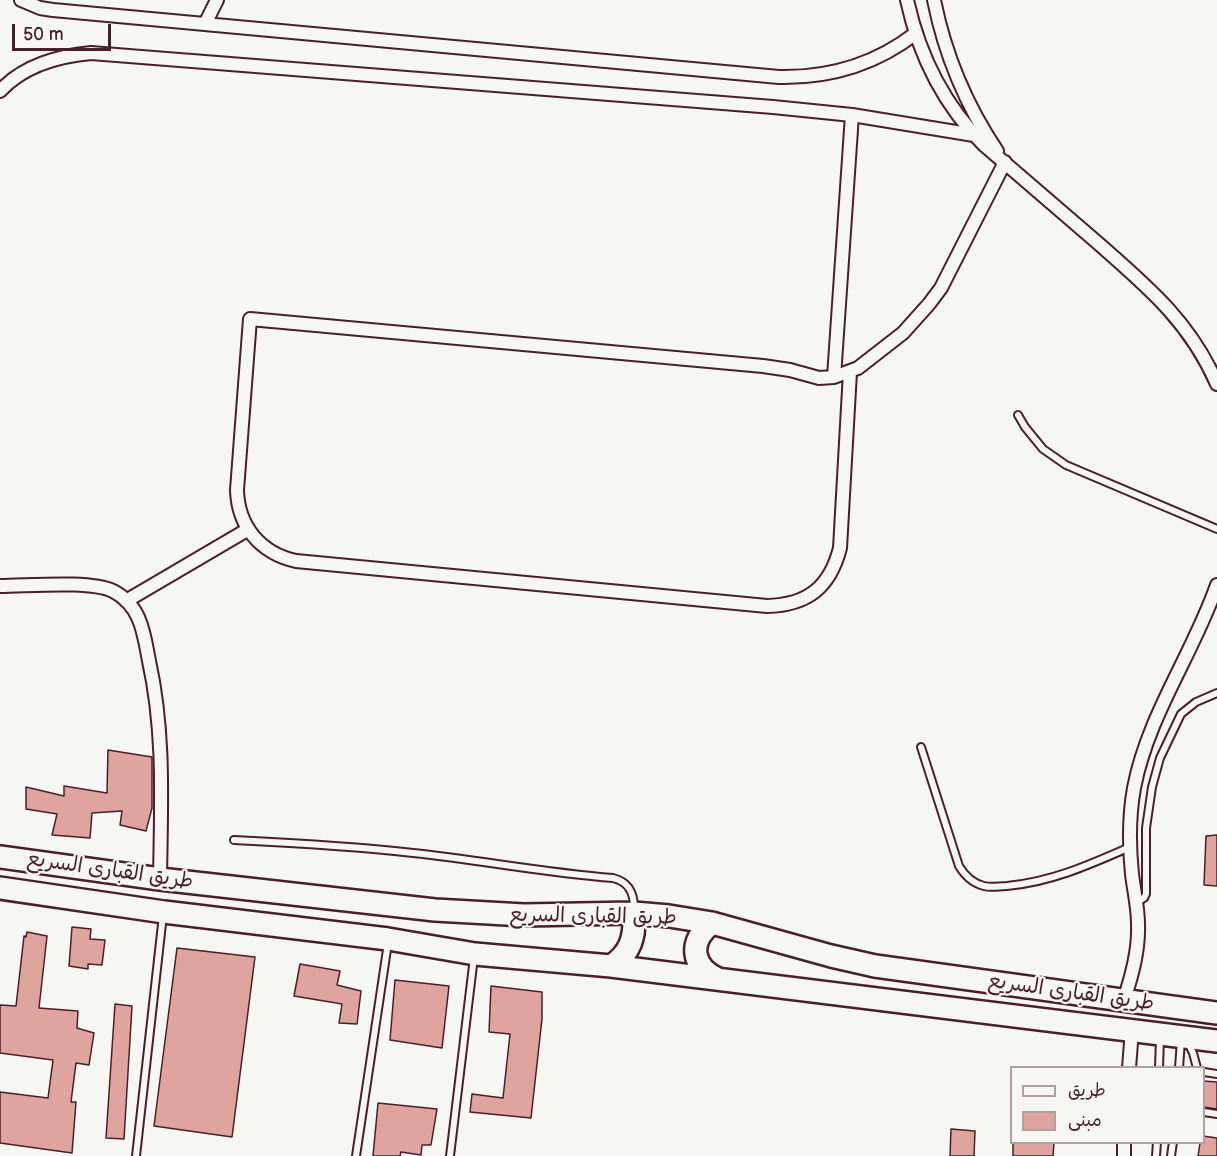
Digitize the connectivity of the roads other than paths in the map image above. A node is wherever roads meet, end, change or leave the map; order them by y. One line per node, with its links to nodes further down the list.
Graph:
1 (21, 0): 5 (street)
2 (217, 0): 5 (street)
3 (907, 0): 6 (street)
4 (934, 0): 10 (street)
5 (205, 24): 6 (street)
6 (916, 33): 9 (street)
7 (0, 91): 8 (street)
8 (852, 115): 9 (street); 12 (street)
9 (974, 135): 10 (street)
10 (1005, 162): 11 (street); 13 (street)
11 (850, 372): 12 (street); 16 (street)
12 (834, 377): 16 (street)
13 (1217, 384)
14 (1018, 415): 15 (lane)
15 (1217, 529)
16 (248, 530): 19 (street)
17 (1217, 585): 23 (street)
18 (0, 586): 19 (street)
19 (126, 601): 25 (street)
20 (1217, 693): 27 (lane)
21 (921, 747): 23 (lane)
22 (234, 840): 29 (lane)
23 (1130, 847): 27 (street)
24 (0, 857): 25 (highway, طريق القبارى السريع)
25 (160, 879): 29 (highway, طريق القبارى السريع)
26 (0, 888): 28 (highway, طريق القبارى السريع)
27 (1137, 902): 35 (street)
28 (164, 912): 31 (highway, طريق القبارى السريع); 47 (lane)
29 (634, 913): 30 (highway, طريق القبارى السريع); 33 (highway)
30 (712, 923): 34 (highway); 35 (highway, طريق القبارى السريع)
31 (388, 939): 32 (highway, طريق القبارى السريع); 48 (lane)
32 (475, 954): 33 (highway, طريق القبارى السريع); 49 (lane)
33 (611, 966): 34 (highway, طريق القبارى السريع)
34 (718, 979): 37 (highway, طريق القبارى السريع)
35 (1124, 1000): 36 (highway, طريق القبارى السريع)
36 (1217, 1012)
37 (1132, 1029): 38 (highway, طريق القبارى السريع); 41 (street)
38 (1161, 1034): 39 (highway, طريق القبارى السريع); 42 (lane)
39 (1182, 1036): 40 (highway, طريق القبارى السريع); 43 (lane); 44 (lane)
40 (1217, 1041)
41 (1129, 1066)
42 (1159, 1066)
43 (1179, 1066)
44 (1196, 1066)
45 (1210, 1073): 46 (lane)
46 (1211, 1082)
47 (136, 1156)
48 (356, 1156)
49 (450, 1156)

